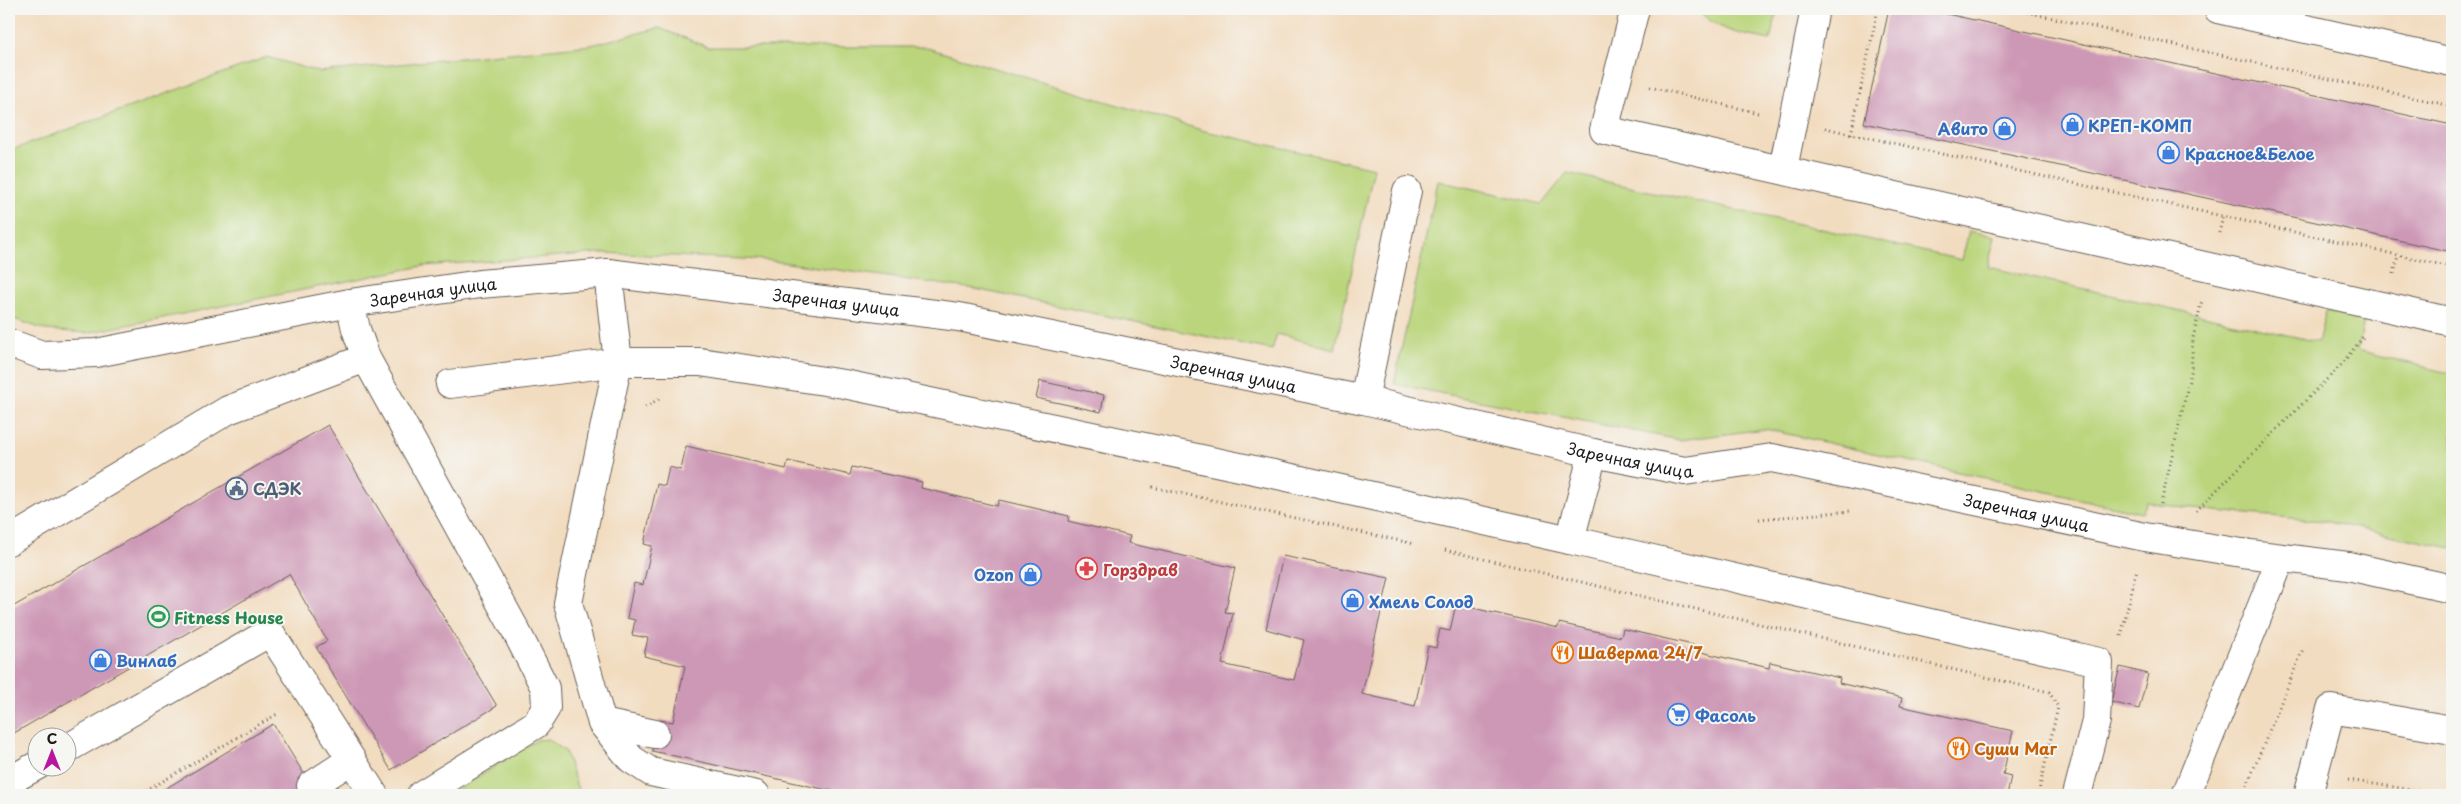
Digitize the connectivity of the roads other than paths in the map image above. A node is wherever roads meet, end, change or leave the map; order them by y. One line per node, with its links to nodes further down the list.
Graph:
1 (1635, 9): 5 (street)
2 (1816, 9): 5 (street)
3 (2218, 9): 4 (street)
4 (2452, 62)
5 (1783, 169): 9 (street)
6 (1408, 191): 16 (street)
7 (608, 273): 8 (street, Заречная улица); 14 (street); 16 (street, Заречная улица)
8 (350, 303): 11 (street, Заречная улица); 12 (street)
9 (2452, 322)
10 (9, 343): 11 (street, Заречная улица)
11 (42, 355): 13 (street)
12 (366, 358): 19 (street); 31 (street)
13 (9, 361)
14 (618, 362): 15 (street); 18 (street); 22 (street)
15 (450, 384)
16 (1364, 400): 17 (street, Заречная улица)
17 (1593, 453): 18 (street); 20 (street, Заречная улица)
18 (1570, 540): 33 (street)
19 (9, 541)
20 (2281, 558): 21 (street, Заречная улица); 34 (street)
21 (2452, 588)
22 (602, 723): 24 (street); 32 (street)
23 (2452, 730): 35 (street)
24 (655, 734)
25 (78, 742): 26 (street)
26 (351, 760): 29 (street); 30 (street)
27 (28, 771): 28 (street)
28 (9, 781)
29 (311, 786)
30 (374, 795)
31 (421, 795)
32 (756, 795)
33 (2077, 795)
34 (2186, 795)
35 (2308, 795)

